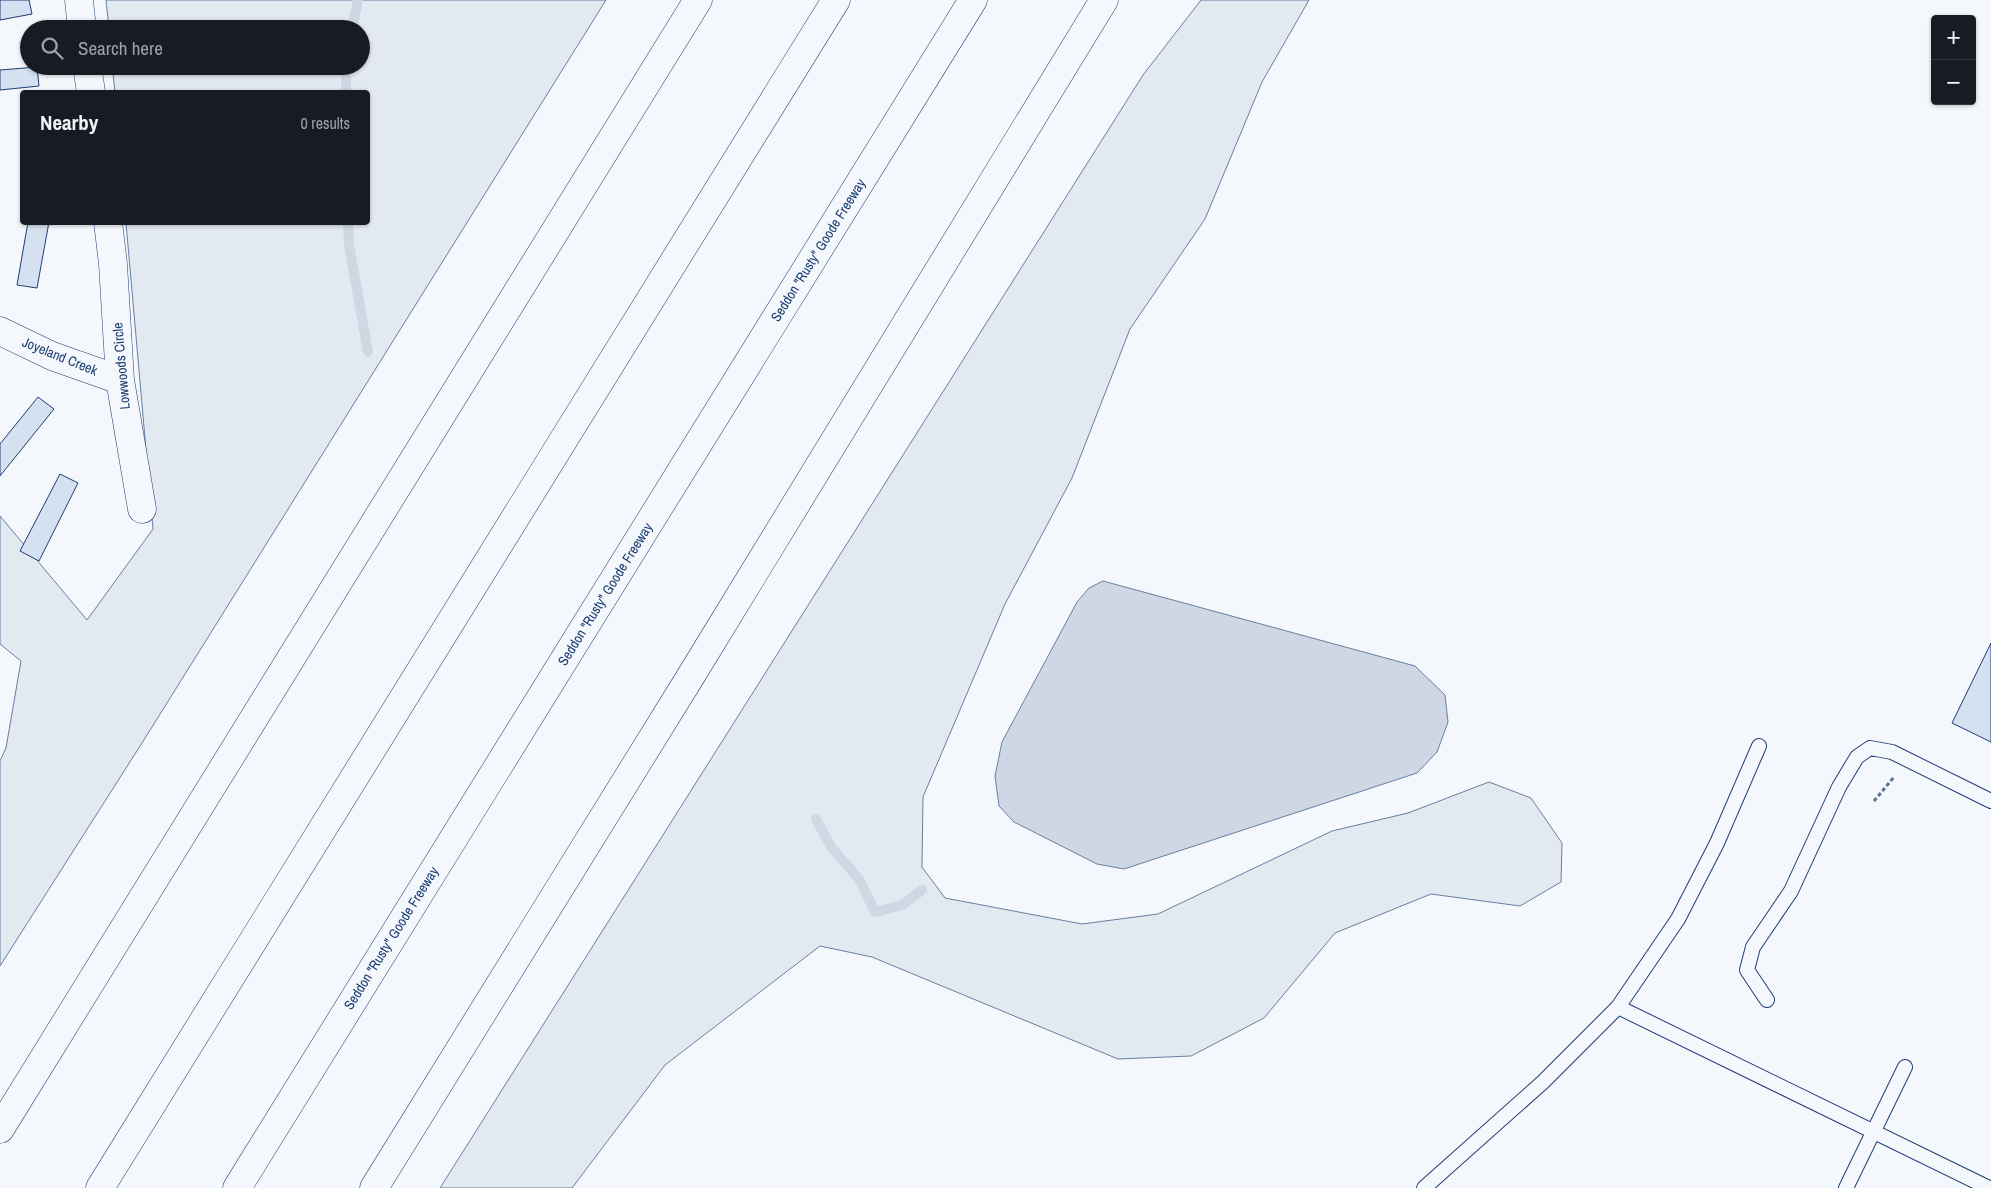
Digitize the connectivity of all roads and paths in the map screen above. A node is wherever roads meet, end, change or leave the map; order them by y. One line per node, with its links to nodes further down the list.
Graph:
1 (79, 0): 6 (main road)
2 (698, 0): 18 (main road)
3 (836, 0): 20 (main road)
4 (973, 0): 21 (main road, Seddon "Rusty" Goode Freeway)
5 (1104, 0): 22 (main road)
6 (81, 20)
7 (88, 75): 8 (main road)
8 (91, 90)
9 (108, 225): 11 (main road, Lowwoods Circle)
10 (0, 331): 11 (main road, Joyeland Creek)
11 (120, 380): 12 (main road, Lowwoods Circle)
12 (142, 509)
13 (1759, 746): 16 (lane)
14 (1991, 801): 15 (lane)
15 (1767, 1000)
16 (1618, 1008): 19 (lane); 23 (lane)
17 (1905, 1067): 19 (lane)
18 (0, 1129)
19 (1874, 1132): 24 (lane); 25 (lane)
20 (100, 1188)
21 (236, 1188)
22 (374, 1188)
23 (1424, 1188)
24 (1846, 1188)
25 (1989, 1188)

